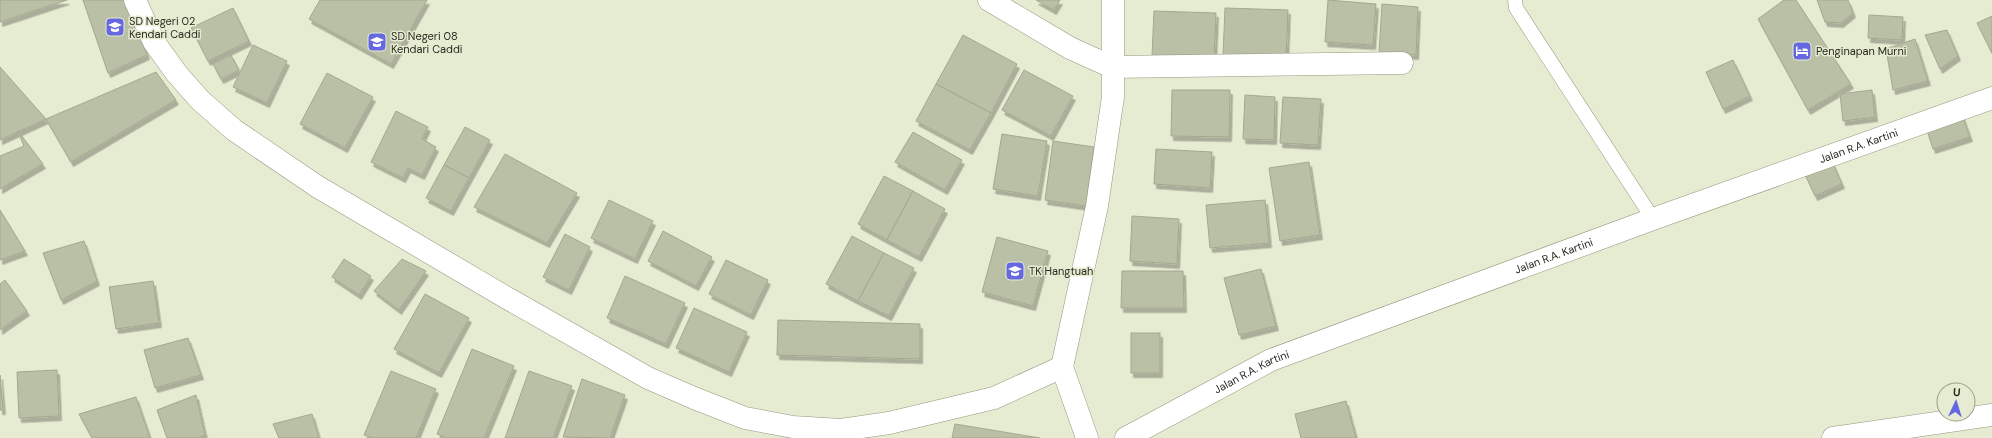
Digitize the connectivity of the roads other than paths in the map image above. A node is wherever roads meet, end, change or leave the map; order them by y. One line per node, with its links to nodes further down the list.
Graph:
1 (135, 0): 9 (street)
2 (989, 0): 6 (street)
3 (1113, 0): 6 (street)
4 (1515, 0): 8 (lane)
5 (1402, 63): 6 (street)
6 (1112, 67): 9 (street)
7 (1992, 98): 8 (street, Jalan R.A. Kartini)
8 (1653, 218): 12 (street, Jalan R.A. Kartini)
9 (1062, 367): 11 (street)
10 (1992, 415): 13 (street)
11 (1088, 438)
12 (1126, 438)
13 (1833, 438)

